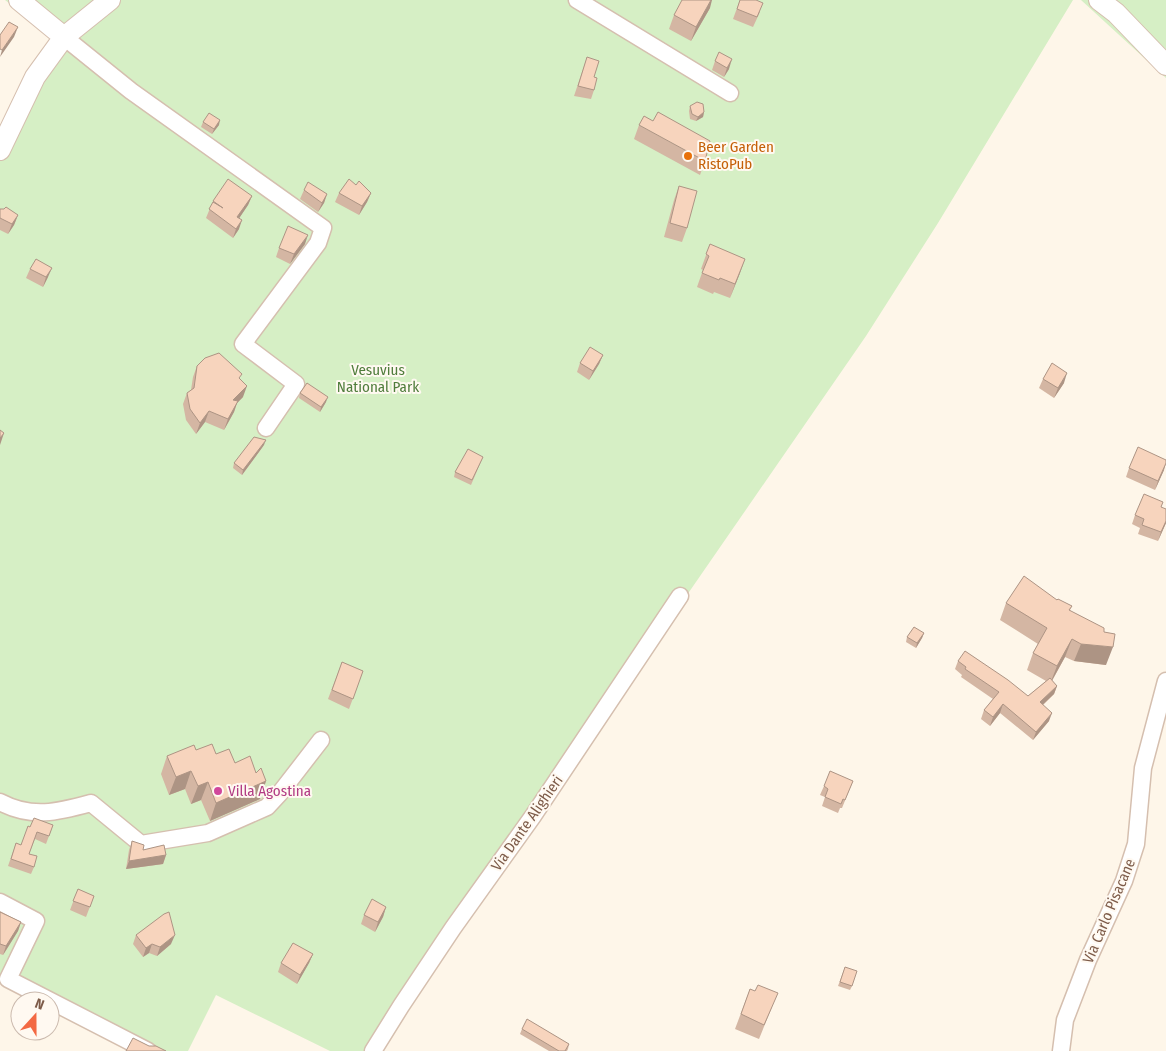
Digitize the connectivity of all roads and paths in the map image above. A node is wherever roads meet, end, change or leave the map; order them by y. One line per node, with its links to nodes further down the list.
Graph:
1 (19, 0): 5 (street)
2 (110, 0): 5 (street)
3 (577, 0): 7 (street)
4 (1099, 0): 6 (street)
5 (64, 37): 8 (street); 9 (street)
6 (1166, 65)
7 (730, 93)
8 (0, 150)
9 (266, 428)
10 (680, 596): 16 (street, Via Dante Alighieri)
11 (1166, 681): 17 (street, Via Carlo Pisacane)
12 (321, 740): 13 (street)
13 (0, 802)
14 (0, 902): 15 (street)
15 (148, 1051)
16 (373, 1051)
17 (1061, 1051)

